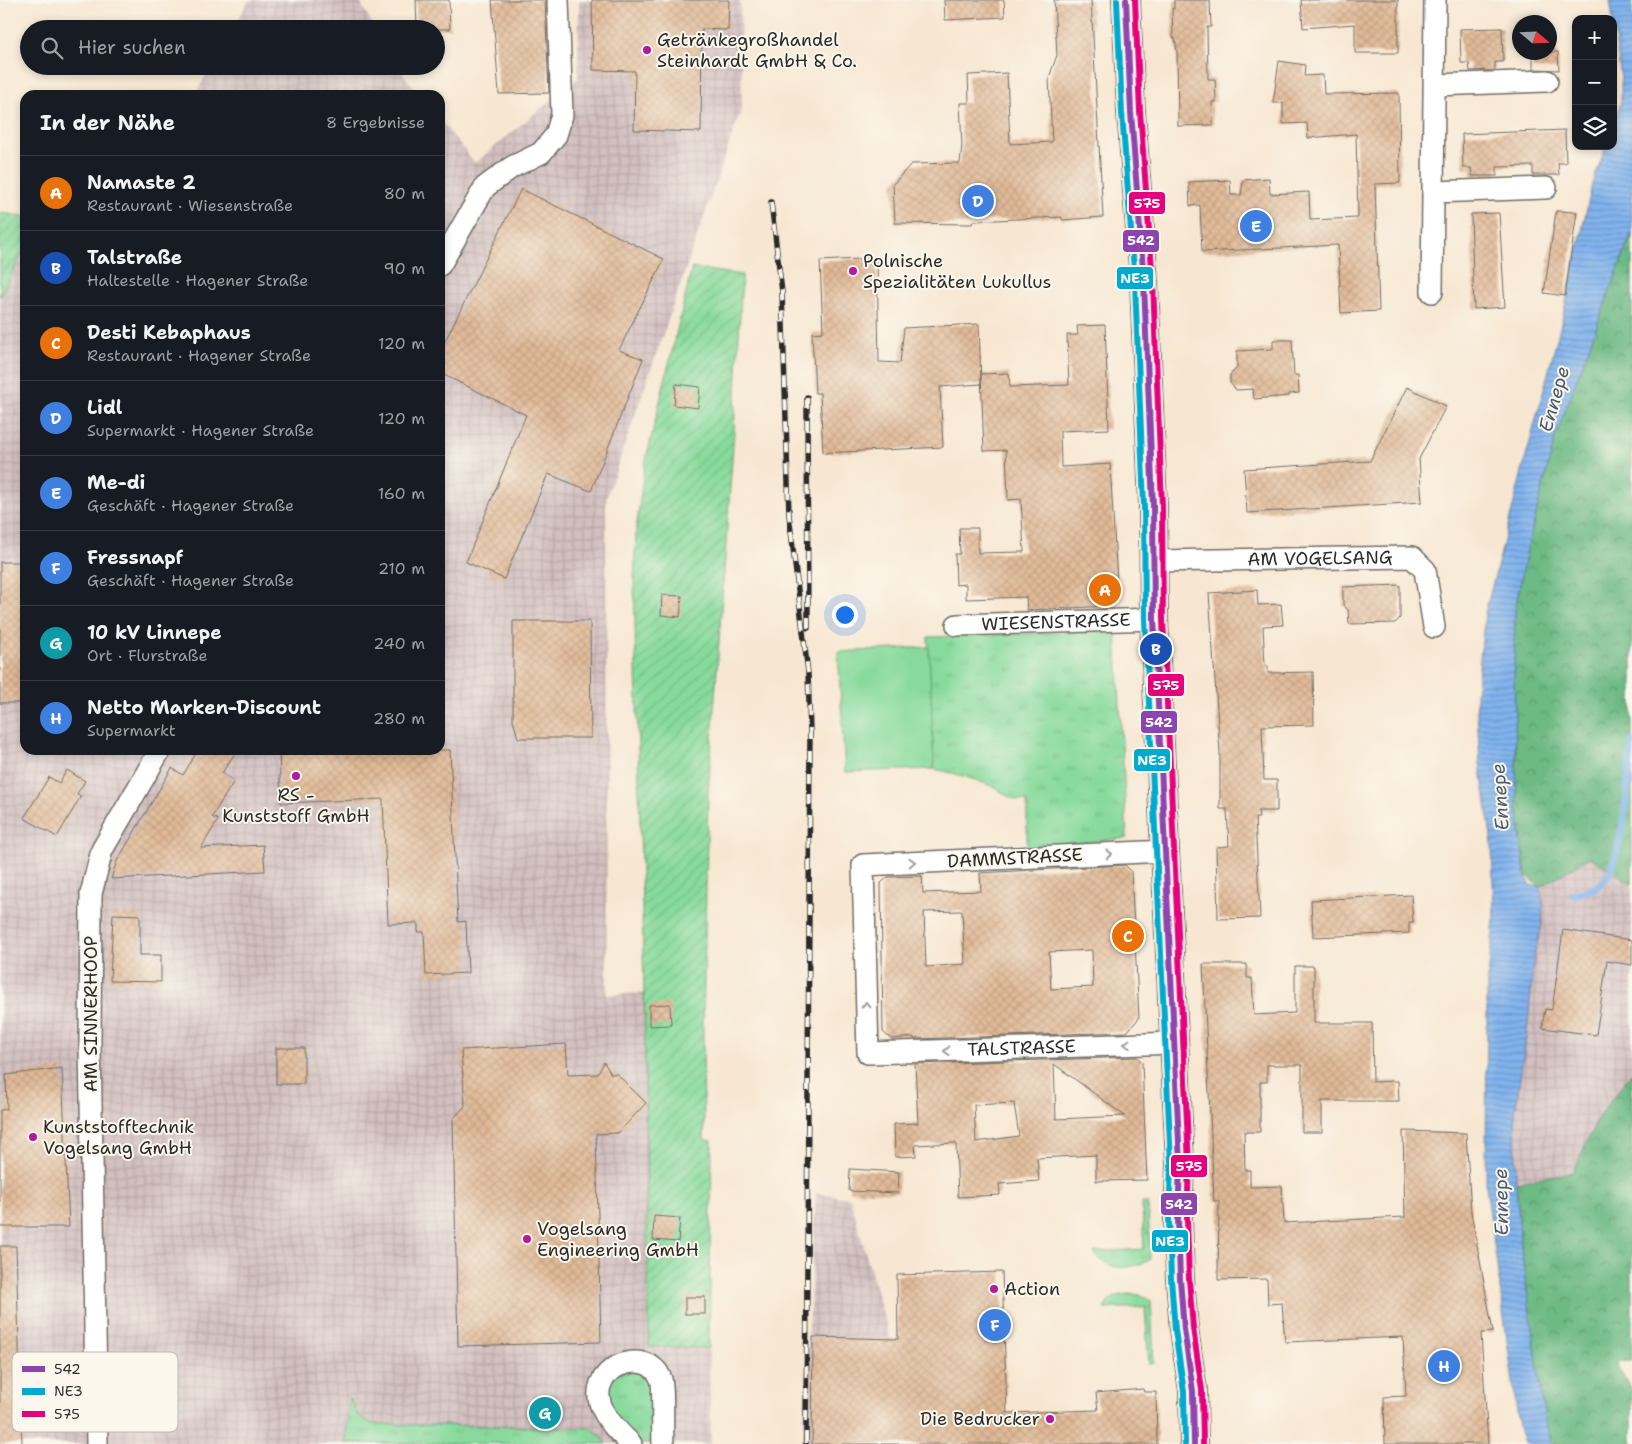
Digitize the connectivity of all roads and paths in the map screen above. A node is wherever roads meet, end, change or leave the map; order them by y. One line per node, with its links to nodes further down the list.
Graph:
1 (558, 0): 8 (street)
2 (1126, 0): 10 (main road)
3 (1434, 0): 5 (street)
4 (1547, 81): 5 (street)
5 (1436, 85): 7 (street)
6 (1546, 188): 7 (street)
7 (1433, 192): 9 (street)
8 (445, 256)
9 (1432, 292)
10 (1154, 561): 11 (main road); 13 (street, AM VOGELSANG)
11 (1154, 619): 12 (street, WIESENSTRASSE); 15 (main road)
12 (957, 625)
13 (1434, 627)
14 (157, 755): 18 (street, AM SINNERHOOP)
15 (1166, 851): 16 (main road); 17 (street, DAMMSTRASSE, one-way to 15)
16 (1176, 1042): 17 (street, TALSTRASSE, one-way to 17); 21 (main road)
17 (868, 1054)
18 (95, 1352)
19 (631, 1444): 20 (street)
20 (663, 1444)
21 (1194, 1444)

